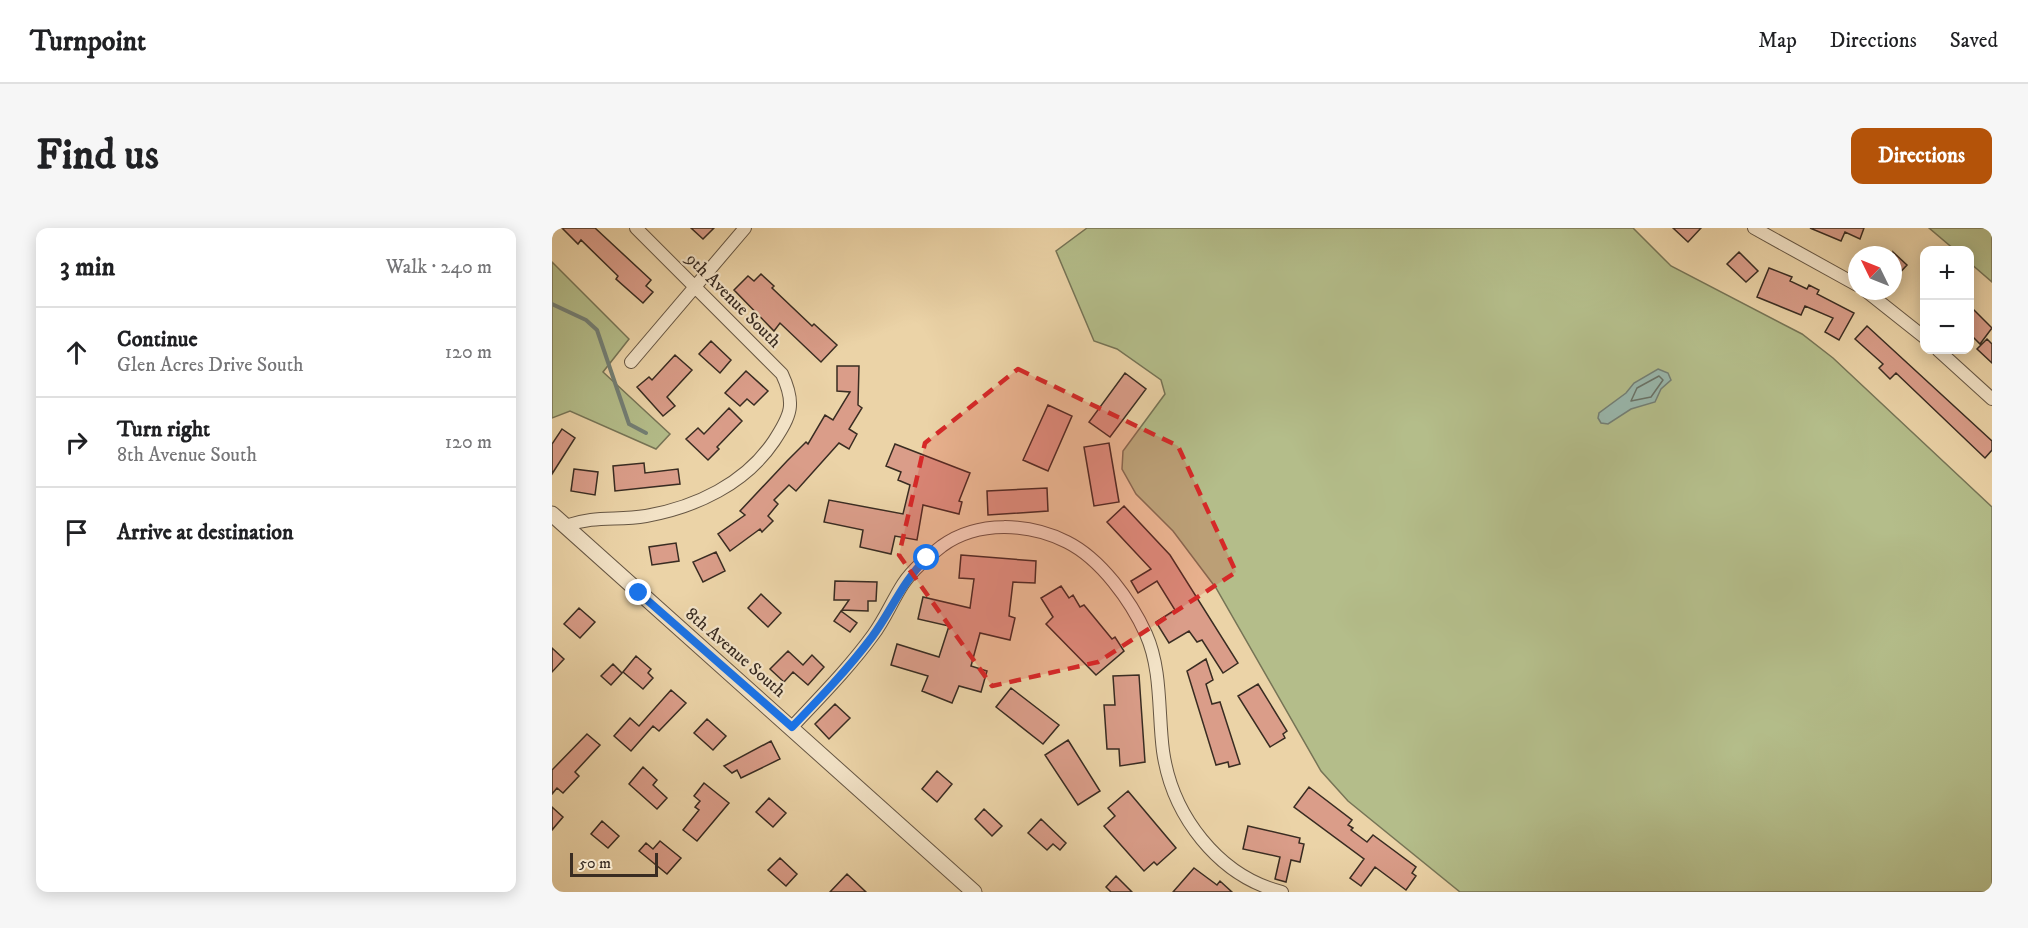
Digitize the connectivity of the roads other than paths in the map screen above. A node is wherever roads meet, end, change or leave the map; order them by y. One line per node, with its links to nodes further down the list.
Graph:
1 (636, 228): 5 (street, 9th Avenue South)
2 (746, 228): 5 (street)
3 (1754, 228): 4 (street)
4 (1848, 280)
5 (695, 286): 9 (street); 12 (street, 9th Avenue South)
6 (1877, 300): 7 (street)
7 (1920, 334)
8 (1942, 354): 10 (street)
9 (631, 362)
10 (1992, 399)
11 (552, 514): 12 (street, 8th Avenue South)
12 (565, 526): 13 (street, 8th Avenue South)
13 (792, 727): 14 (street, 8th Avenue South); 15 (street)
14 (974, 892)
15 (1282, 892)

